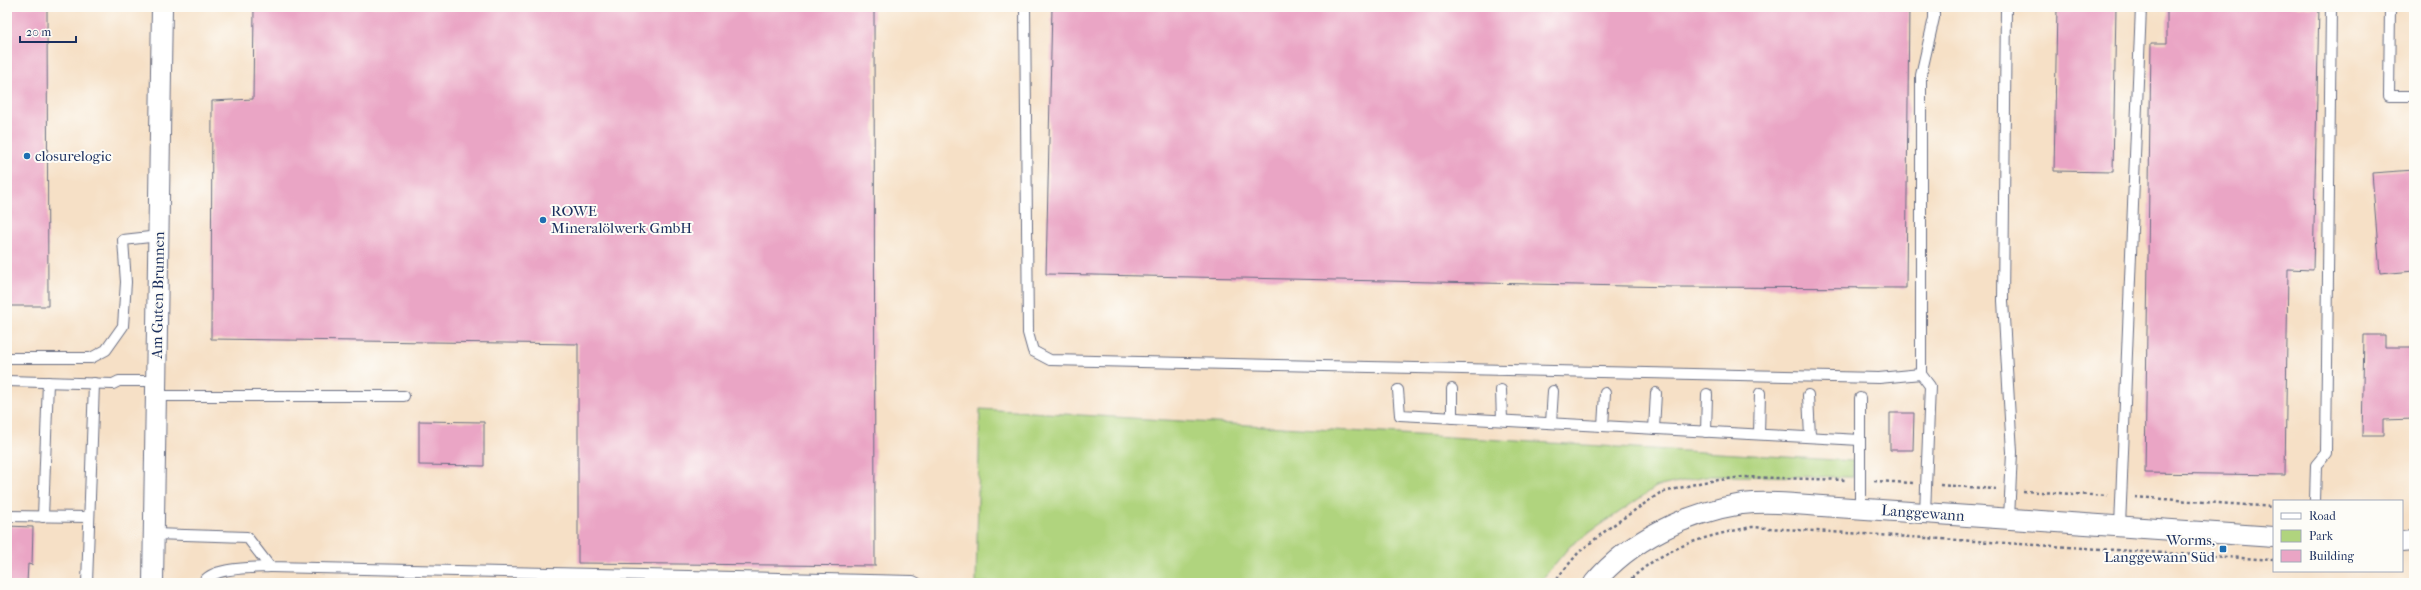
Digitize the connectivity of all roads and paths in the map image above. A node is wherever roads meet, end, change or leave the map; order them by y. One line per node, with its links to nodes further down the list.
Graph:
1 (162, 7): 9 (street, Am Guten Brunnen)
2 (1025, 7): 13 (lane)
3 (1934, 7): 13 (lane)
4 (2006, 7): 44 (lane)
5 (2141, 7): 45 (lane)
6 (2331, 7): 38 (lane)
7 (2390, 7): 8 (lane)
8 (2414, 96)
9 (159, 236): 12 (lane); 17 (street, Am Guten Brunnen)
10 (7, 353): 12 (lane)
11 (7, 358): 12 (lane)
12 (22, 358)
13 (1921, 374): 40 (lane)
14 (7, 382): 15 (lane)
15 (48, 382): 16 (lane); 42 (lane)
16 (94, 383): 17 (lane); 43 (lane)
17 (157, 388): 27 (lane); 46 (street, Am Guten Brunnen)
18 (1452, 389): 29 (lane)
19 (1398, 390): 29 (lane)
20 (1501, 390): 30 (lane)
21 (1553, 391): 31 (lane)
22 (1605, 393): 32 (lane)
23 (1656, 393): 33 (lane)
24 (1760, 393): 35 (lane)
25 (1707, 394): 34 (lane)
26 (1808, 395): 36 (lane)
27 (404, 396)
28 (1860, 398): 37 (lane)
29 (1452, 418): 30 (lane)
30 (1502, 420): 31 (lane)
31 (1551, 423): 32 (lane)
32 (1603, 426): 33 (lane)
33 (1654, 429): 34 (lane)
34 (1706, 432): 35 (lane)
35 (1759, 434): 36 (lane)
36 (1810, 437): 37 (lane)
37 (1860, 440): 39 (lane)
38 (2315, 500)
39 (1860, 508): 40 (street, Langgewann); 56 (street, Langgewann)
40 (1925, 513): 44 (street, Langgewann)
41 (7, 516): 42 (lane)
42 (43, 517): 43 (lane)
43 (89, 517): 52 (lane)
44 (2009, 519): 45 (street, Langgewann)
45 (2120, 526): 47 (street, Langgewann)
46 (154, 534): 51 (lane); 53 (street, Am Guten Brunnen)
47 (2273, 537)
48 (2414, 541): 49 (street)
49 (2403, 542)
50 (2273, 560): 57 (path)
51 (270, 567): 54 (lane); 55 (lane)
52 (87, 583)
53 (153, 583)
54 (203, 583)
55 (917, 583)
56 (1594, 583)
57 (1627, 583)

